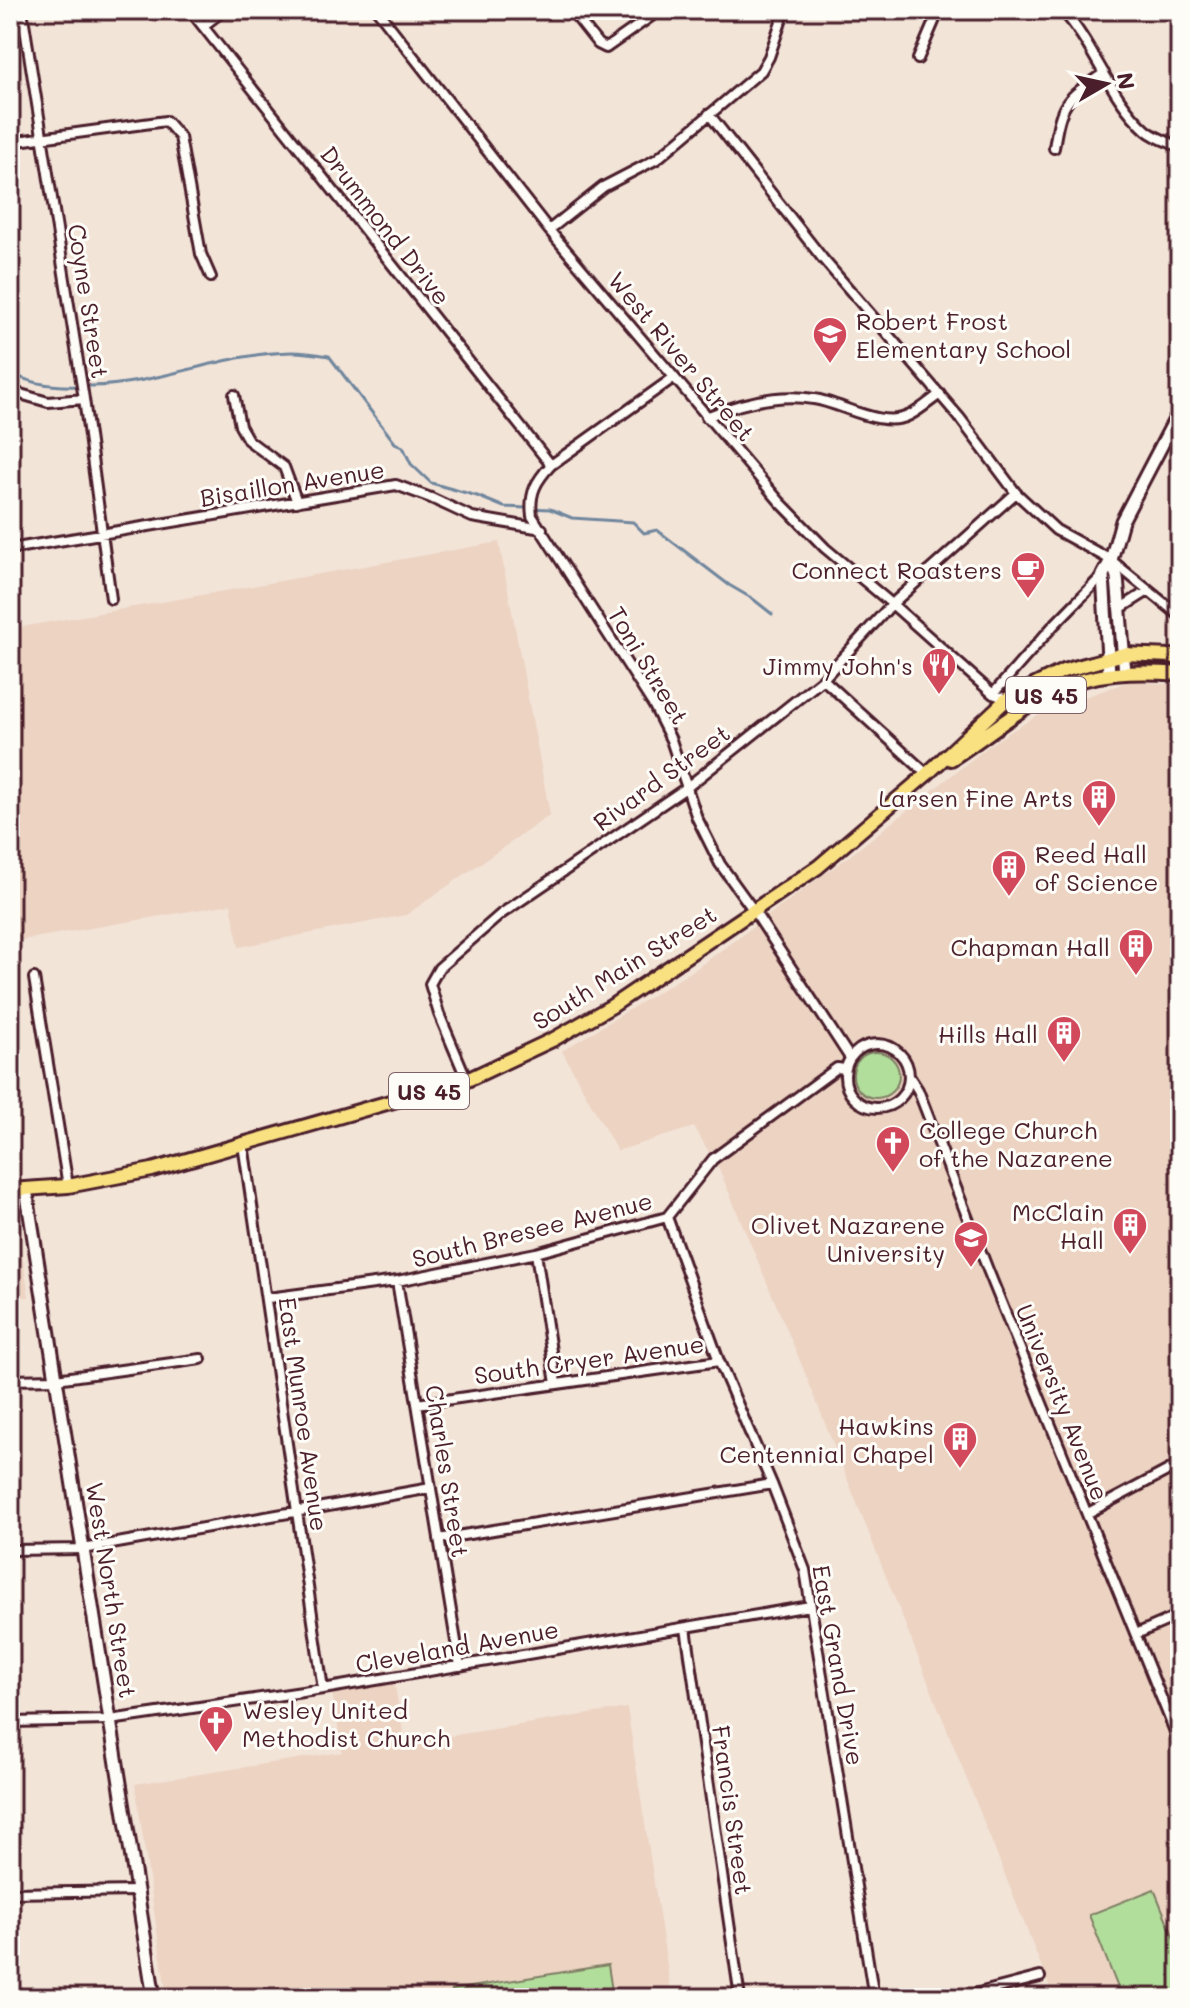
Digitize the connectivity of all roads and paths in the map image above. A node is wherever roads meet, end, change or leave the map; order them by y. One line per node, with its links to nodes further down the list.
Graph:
1 (22, 10): 14 (street, Coyne Street)
2 (190, 10): 10 (street, Drummond Drive)
3 (224, 10): 10 (street)
4 (377, 10): 18 (street, West River Street)
5 (571, 10): 6 (street)
6 (660, 10)
7 (785, 10): 13 (street)
8 (939, 10): 11 (street)
9 (1062, 10): 12 (street)
10 (203, 26): 27 (street, Drummond Drive)
11 (918, 59)
12 (1104, 73): 16 (street); 17 (street)
13 (709, 114): 18 (street); 22 (street)
14 (42, 138): 15 (street); 19 (street); 24 (street, Coyne Street)
15 (10, 142)
16 (1180, 147)
17 (1054, 148)
18 (549, 230): 20 (street, West River Street)
19 (211, 277)
20 (673, 378): 26 (street, West River Street); 27 (street)
21 (10, 391): 24 (street)
22 (940, 394): 26 (street); 28 (street)
23 (234, 395): 29 (street)
24 (84, 399): 31 (street, Coyne Street)
25 (1180, 410): 33 (main road)
26 (706, 417): 37 (street, West River Street)
27 (551, 465): 30 (street)
28 (1016, 493): 33 (street); 37 (street, Rivard Street)
29 (297, 502): 30 (street, Bisaillon Avenue); 31 (street, Bisaillon Avenue)
30 (543, 530): 51 (street, Toni Street)
31 (102, 535): 32 (street, Bisaillon Avenue); 36 (street, Coyne Street)
32 (10, 549)
33 (1111, 560): 34 (main road); 35 (street); 38 (main road)
34 (1103, 575): 41 (main road); 47 (street)
35 (1148, 591): 38 (street); 39 (street)
36 (111, 599)
37 (892, 604): 46 (street, Rivard Street); 47 (street, West River Street)
38 (1121, 608): 40 (main road)
39 (1180, 616)
40 (1124, 654): 41 (main road, US 45); 42 (main road, US 45); 43 (main road)
41 (1108, 658): 44 (main road); 48 (main road, South Main Street / US 45)
42 (1180, 659)
43 (1125, 673): 44 (main road, US 45); 45 (main road, US 45)
44 (1109, 674): 50 (main road, South Main Street / US 45)
45 (1180, 674)
46 (823, 679): 50 (street); 51 (street, Rivard Street)
47 (993, 694): 48 (street, West River Street); 49 (street)
48 (1007, 699): 49 (main road, South Main Street / US 45)
49 (992, 713): 50 (main road, South Main Street / US 45)
50 (927, 774): 52 (main road, South Main Street / US 45)
51 (686, 788): 52 (street, Toni Street); 57 (street, Rivard Street)
52 (754, 911): 54 (street); 57 (main road, South Main Street / US 45)
53 (34, 978): 59 (street)
54 (850, 1058): 55 (street); 56 (street, University Avenue)
55 (845, 1069): 56 (street); 62 (street, South Bresee Avenue)
56 (909, 1076): 76 (street, University Avenue)
57 (467, 1080): 58 (main road, South Main Street / US 45)
58 (243, 1144): 59 (main road, South Main Street / US 45); 65 (street, East Munroe Avenue)
59 (68, 1186): 60 (main road, South Main Street / US 45)
60 (26, 1189): 61 (main road, US 45); 68 (main road, West North Street)
61 (10, 1190)
62 (667, 1217): 63 (street, South Bresee Avenue); 67 (street, East Grand Drive)
63 (536, 1253): 64 (street, South Bresee Avenue); 70 (street)
64 (397, 1281): 65 (street, South Bresee Avenue); 71 (street, Charles Street)
65 (268, 1298): 75 (street, East Munroe Avenue)
66 (201, 1359): 68 (street)
67 (719, 1361): 70 (street, South Cryer Avenue); 73 (street, East Grand Drive)
68 (56, 1379): 69 (street); 78 (main road, West North Street)
69 (10, 1380)
70 (556, 1384): 71 (street, South Cryer Avenue)
71 (417, 1404): 74 (street, Charles Street)
72 (1180, 1464): 76 (street)
73 (772, 1484): 77 (street); 80 (street, East Grand Drive)
74 (431, 1488): 75 (street); 77 (street, Charles Street)
75 (297, 1511): 78 (street); 85 (street, East Munroe Avenue)
76 (1088, 1513): 83 (street, University Avenue)
77 (439, 1539): 84 (street, Charles Street)
78 (83, 1549): 79 (street); 86 (main road, West North Street)
79 (10, 1550)
80 (810, 1606): 82 (street, Cleveland Avenue); 94 (street, East Grand Drive)
81 (1180, 1615): 83 (street)
82 (686, 1628): 84 (street, Cleveland Avenue); 93 (street, Francis Street)
83 (1136, 1634): 88 (street, University Avenue)
84 (460, 1666): 85 (street, Cleveland Avenue)
85 (323, 1689): 86 (street, Cleveland Avenue)
86 (110, 1720): 87 (street, Cleveland Avenue); 89 (main road, West North Street)
87 (10, 1722)
88 (1180, 1744)
89 (137, 1891): 90 (street); 92 (main road, West North Street)
90 (10, 1893)
91 (1040, 1977): 95 (street)
92 (154, 1998)
93 (740, 1998)
94 (874, 1998)
95 (959, 1998)

